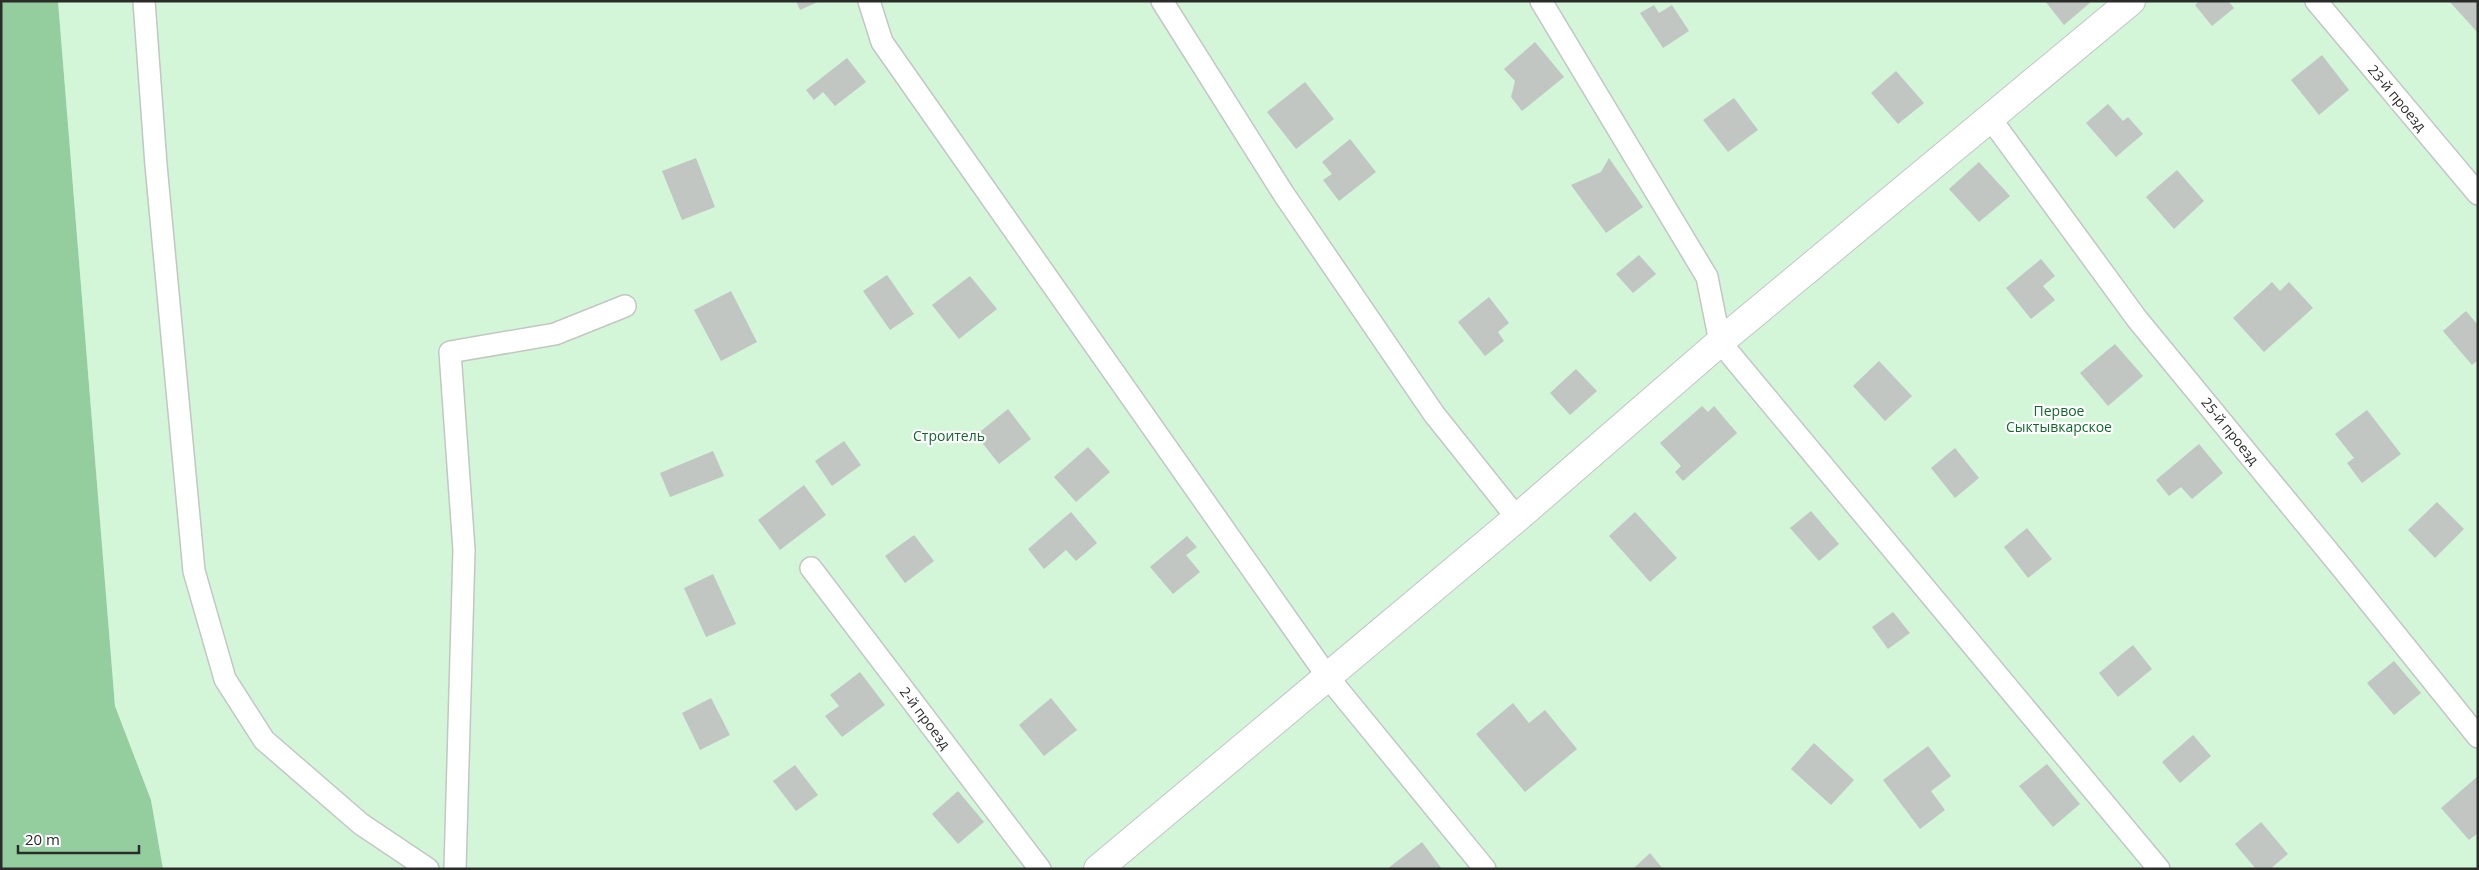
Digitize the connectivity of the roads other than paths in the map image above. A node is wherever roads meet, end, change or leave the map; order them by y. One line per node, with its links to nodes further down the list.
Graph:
1 (144, 1): 15 (lane)
2 (869, 1): 13 (lane)
3 (1162, 1): 11 (lane)
4 (1541, 1): 10 (lane)
5 (2131, 1): 7 (street)
6 (2316, 1): 8 (lane, 23-й проезд)
7 (1990, 118): 10 (street); 14 (lane, 25-й проезд)
8 (2478, 194)
9 (625, 306): 16 (lane)
10 (1720, 342): 11 (street); 20 (lane)
11 (1517, 518): 13 (street)
12 (811, 568): 17 (lane, 2-й проезд)
13 (1327, 676): 18 (street); 19 (lane)
14 (2478, 737)
15 (428, 869)
16 (455, 869)
17 (1040, 869)
18 (1098, 869)
19 (1485, 869)
20 (2159, 869)

